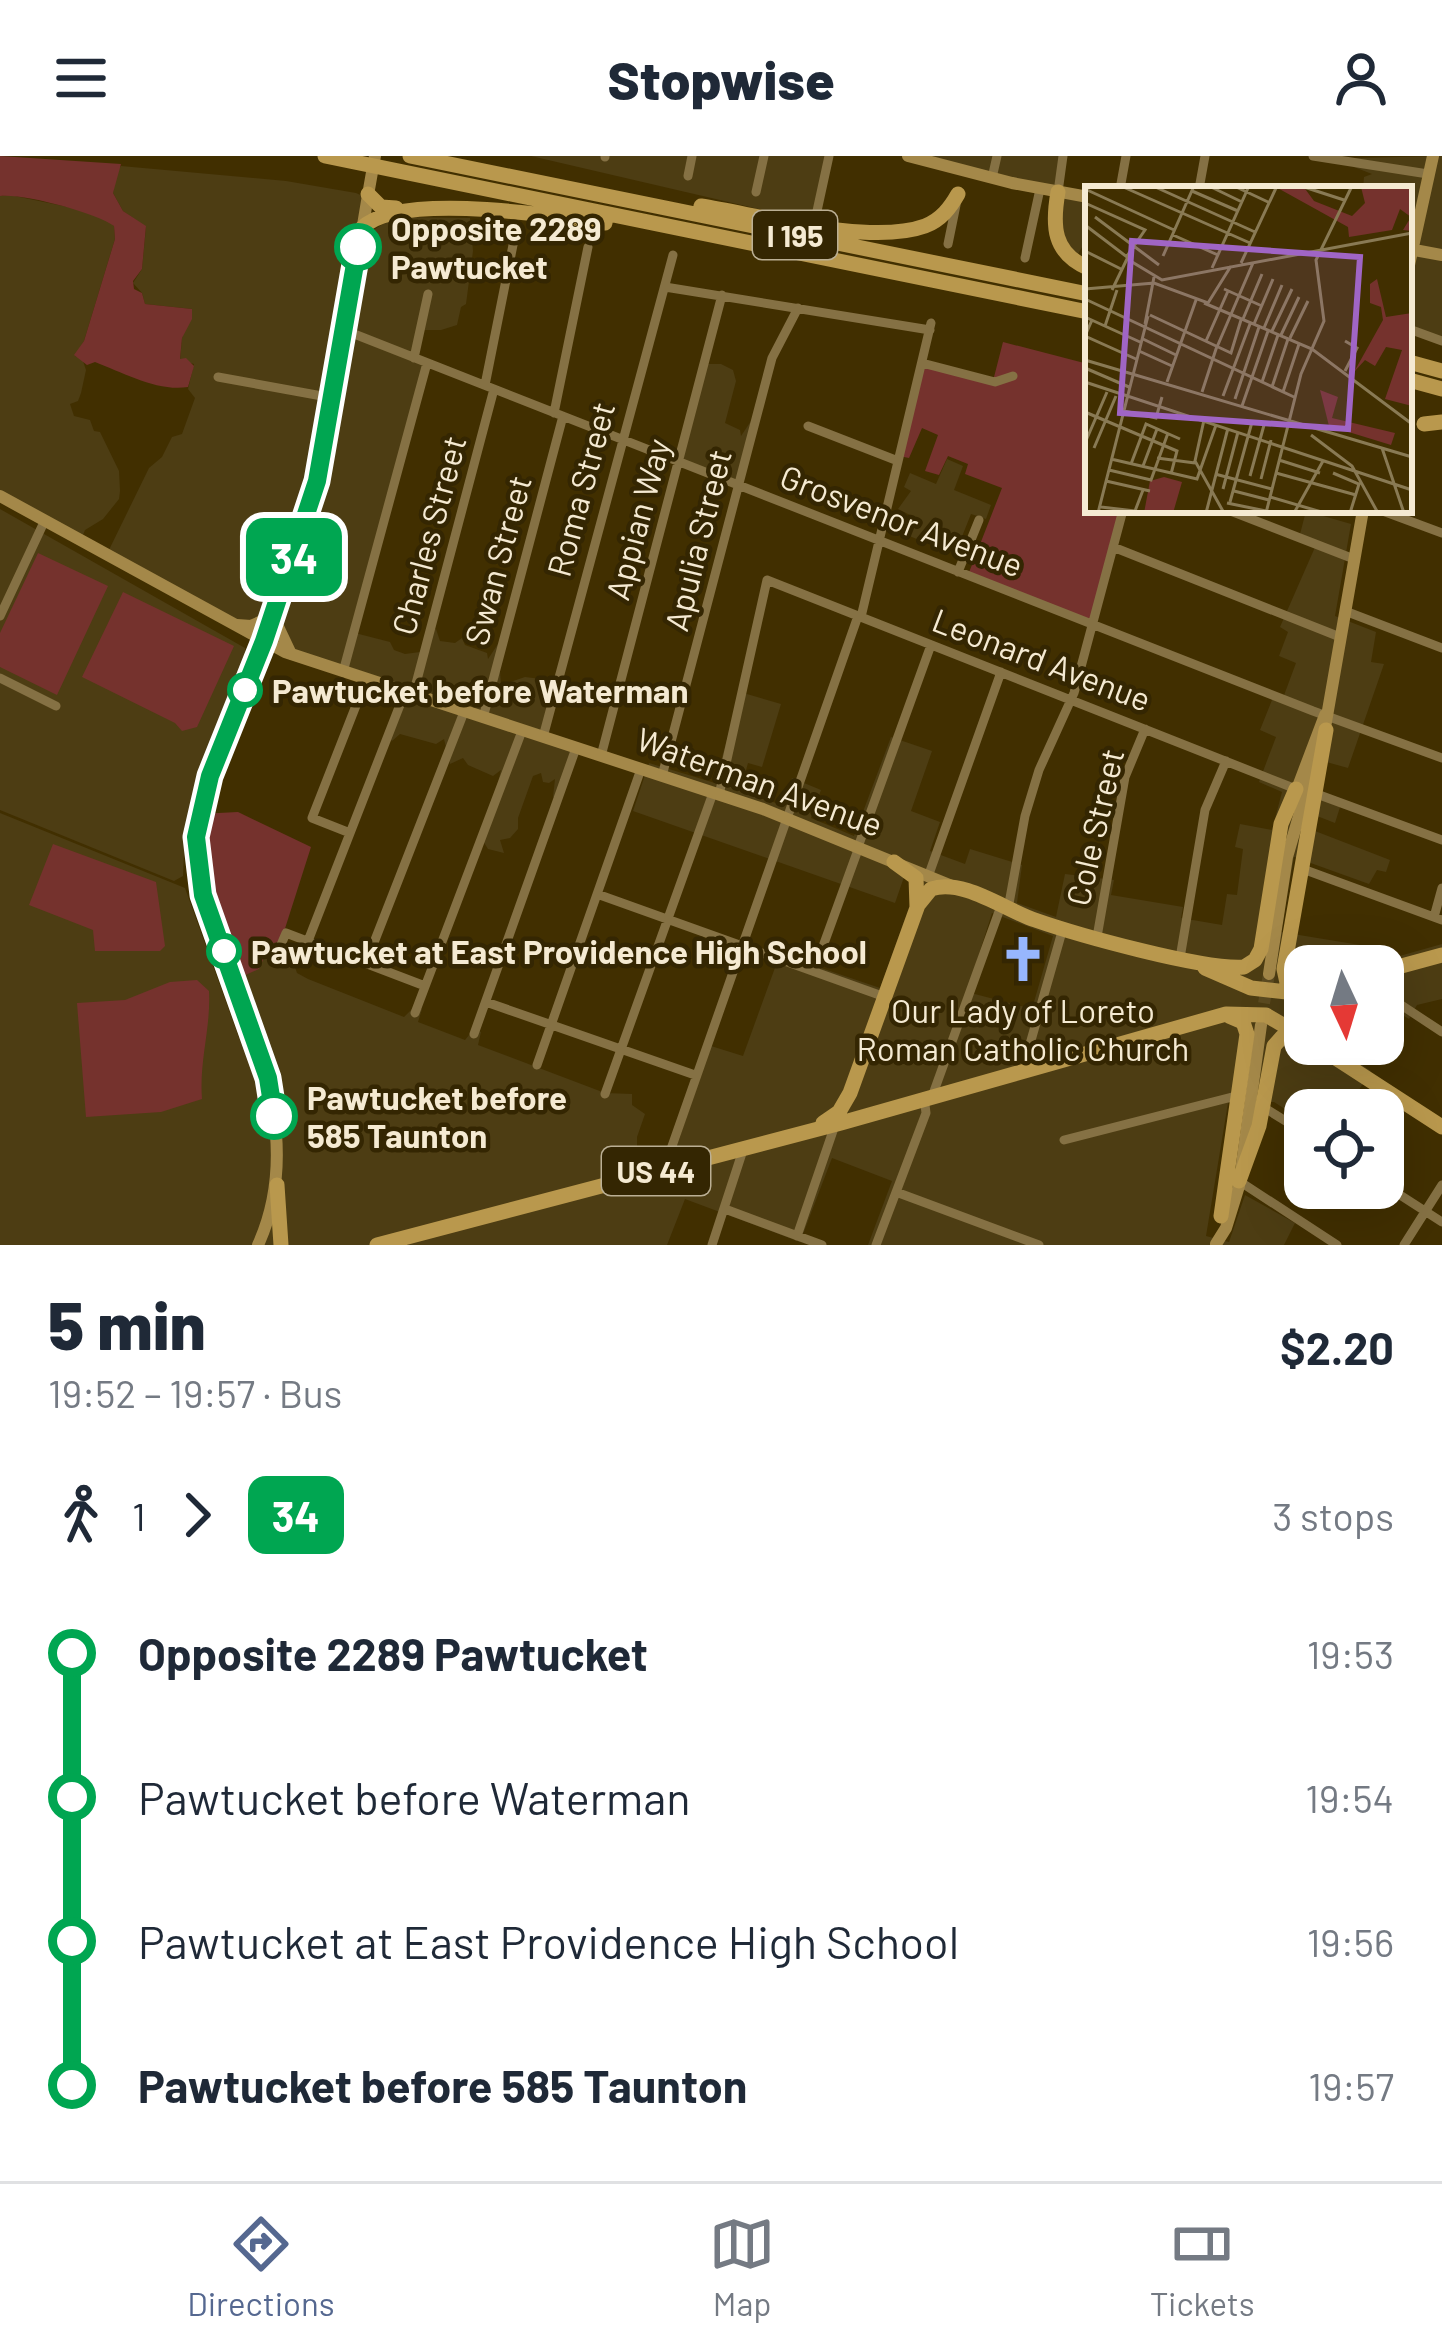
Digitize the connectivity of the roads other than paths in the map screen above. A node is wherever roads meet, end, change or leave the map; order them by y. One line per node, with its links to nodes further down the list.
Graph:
1 (305, 156): 14 (highway)
2 (326, 156): 14 (highway, I 195)
3 (410, 156): 17 (highway, I 195)
4 (692, 156): 18 (street)
5 (764, 156): 24 (street)
6 (830, 156): 29 (street)
7 (908, 156): 15 (main road)
8 (997, 156): 19 (street)
9 (1063, 156): 25 (street)
10 (1126, 156): 20 (street)
11 (1205, 156): 21 (street)
12 (1313, 156): 16 (street)
13 (1432, 156): 16 (main road)
14 (368, 159): 22 (main road); 32 (highway, I 195)
15 (962, 170): 19 (main road); 26 (main road)
16 (1428, 174): 34 (main road)
17 (502, 175): 26 (highway); 42 (highway, I 195)
18 (688, 176)
19 (992, 178): 23 (main road)
20 (1121, 186)
21 (1200, 186)
22 (369, 187): 28 (highway); 31 (main road)
23 (1040, 189): 25 (main road); 39 (street)
24 (755, 192)
25 (1058, 192): 27 (main road); 40 (highway)
26 (958, 194): 33 (street)
27 (1085, 196)
28 (419, 211): 31 (highway); 32 (highway)
29 (817, 211)
30 (517, 225): 58 (street, Charles Street)
31 (362, 228): 47 (main road)
32 (745, 242): 46 (highway, I 195)
33 (947, 244)
34 (1412, 245)
35 (588, 247): 61 (street, Swan Street)
36 (1412, 249): 38 (main road)
37 (673, 255): 41 (street, Roma Street)
38 (1442, 255)
39 (1025, 259)
40 (1085, 266)
41 (665, 286): 44 (street); 65 (street, Roma Street)
42 (1085, 293)
43 (428, 294): 50 (street)
44 (722, 295): 45 (street); 67 (street, Appian Way)
45 (798, 308): 52 (street); 68 (street, Apulia Street)
46 (1085, 314)
47 (344, 330): 50 (street, Grosvenor Avenue); 60 (main road)
48 (1412, 330): 49 (street)
49 (1442, 341)
50 (414, 358): 51 (street, Grosvenor Avenue)
51 (427, 363): 58 (street, Grosvenor Avenue); 92 (street)
52 (922, 363): 55 (street); 66 (street)
53 (1412, 363): 54 (highway)
54 (1442, 371)
55 (1013, 376)
56 (218, 377): 60 (street)
57 (1412, 381): 59 (highway)
58 (489, 387): 61 (street, Grosvenor Avenue); 96 (street, Charles Street)
59 (1442, 389)
60 (333, 398): 83 (main road)
61 (559, 414): 65 (street, Grosvenor Avenue); 100 (street, Swan Street)
62 (1417, 421): 64 (highway)
63 (808, 426): 66 (street)
64 (1442, 426)
65 (622, 439): 67 (street, Grosvenor Avenue); 104 (street, Roma Street)
66 (898, 461): 77 (street)
67 (679, 462): 68 (street, Grosvenor Avenue); 106 (street, Appian Way)
68 (739, 485): 77 (street, Grosvenor Avenue); 110 (street, Apulia Street)
69 (0, 496): 74 (main road, Waterman Avenue)
70 (1122, 513): 78 (street)
71 (1236, 513): 79 (street)
72 (1362, 513): 79 (main road)
73 (1388, 513): 76 (street)
74 (45, 520): 82 (street); 86 (main road, Waterman Avenue)
75 (979, 520): 80 (street)
76 (1442, 533)
77 (879, 540): 80 (street, Grosvenor Avenue); 84 (street)
78 (1113, 547): 85 (street); 87 (street)
79 (1354, 559): 81 (main road)
80 (958, 572): 85 (street, Grosvenor Avenue)
81 (1345, 611): 87 (main road); 90 (street)
82 (0, 616)
83 (273, 616): 86 (main road); 88 (main road); 91 (main road)
84 (859, 616): 89 (street, Leonard Avenue); 113 (street, Leonard Avenue); 114 (street)
85 (1092, 624): 97 (street); 101 (street, Grosvenor Avenue)
86 (232, 625): 88 (main road, Waterman Avenue)
87 (1340, 637): 101 (main road)
88 (263, 643): 91 (main road, Waterman Avenue); 173 (main road)
89 (931, 645): 93 (street, Leonard Avenue); 117 (street)
90 (1442, 648)
91 (292, 655): 92 (main road, Waterman Avenue)
92 (343, 672): 95 (main road, Waterman Avenue)
93 (1001, 672): 97 (street, Leonard Avenue); 120 (street)
94 (0, 678): 98 (street)
95 (366, 680): 96 (main road, Waterman Avenue); 115 (street)
96 (409, 693): 99 (main road, Waterman Avenue); 115 (street, Charles Street)
97 (1069, 699): 102 (street, Leonard Avenue); 125 (street)
98 (56, 706)
99 (464, 712): 100 (main road, Waterman Avenue); 136 (street)
100 (483, 718): 103 (main road, Waterman Avenue)
101 (1326, 722): 107 (street, Grosvenor Avenue); 111 (main road); 112 (highway); 119 (main road)
102 (1145, 729): 108 (street, Leonard Avenue); 129 (street, Cole Street)
103 (522, 730): 104 (main road, Waterman Avenue); 141 (street)
104 (543, 737): 105 (main road, Waterman Avenue)
105 (576, 748): 106 (main road, Waterman Avenue); 144 (street)
106 (601, 756): 109 (main road, Waterman Avenue)
107 (1442, 758)
108 (1226, 761): 111 (street, Leonard Avenue); 134 (street)
109 (640, 769): 110 (main road, Waterman Avenue); 123 (street)
110 (662, 776): 113 (main road, Waterman Avenue)
111 (1296, 788): 119 (main road); 134 (highway)
112 (1314, 793): 116 (street); 119 (highway)
113 (716, 794): 114 (main road, Waterman Avenue); 126 (street)
114 (786, 818): 117 (main road, Waterman Avenue); 131 (street)
115 (350, 833): 130 (street, Charles Street)
116 (1442, 840)
117 (858, 847): 118 (main road, Waterman Avenue); 138 (street)
118 (894, 862): 120 (main road, Waterman Avenue); 124 (highway)
119 (1294, 863): 127 (street); 132 (highway); 140 (main road)
120 (928, 874): 122 (main road, Waterman Avenue)
121 (1442, 888): 127 (street)
122 (959, 889): 124 (highway); 125 (highway, Waterman Avenue)
123 (596, 894): 126 (street); 148 (street)
124 (917, 907): 143 (highway, US 44)
125 (1005, 908): 128 (highway, Waterman Avenue); 162 (street)
126 (668, 919): 131 (street); 154 (street)
127 (1438, 919)
128 (1063, 928): 129 (highway, Waterman Avenue); 157 (street)
129 (1097, 937): 134 (highway, Waterman Avenue)
130 (308, 941): 135 (street); 136 (street)
131 (741, 945): 138 (street); 159 (street)
132 (1286, 945)
133 (1442, 955): 137 (highway)
134 (1180, 958): 139 (highway)
135 (274, 961)
136 (366, 963): 141 (street)
137 (1404, 965)
138 (814, 971): 143 (street)
139 (1215, 973): 142 (highway); 147 (highway)
140 (1269, 974)
141 (425, 986): 146 (street)
142 (1284, 991)
143 (885, 997): 158 (highway, US 44)
144 (486, 1001): 148 (street); 152 (street)
145 (1404, 1007): 151 (street)
146 (415, 1012)
147 (1220, 1016): 150 (highway, US 44); 157 (highway, US 44); 161 (highway)
148 (550, 1024): 154 (street); 155 (street)
149 (1261, 1025): 165 (main road)
150 (1284, 1026)
151 (1442, 1032)
152 (474, 1034)
153 (1284, 1037): 163 (highway)
154 (622, 1049): 159 (street); 160 (street)
155 (537, 1065)
156 (1347, 1065): 167 (highway, US 44)
157 (1038, 1066): 162 (highway, US 44)
158 (860, 1069): 162 (highway); 168 (highway, US 44)
159 (695, 1076): 171 (street)
160 (605, 1094)
161 (1236, 1096): 169 (street); 179 (highway)
162 (924, 1097): 166 (highway, US 44); 175 (street)
163 (1263, 1107): 164 (street); 172 (highway)
164 (1284, 1120)
165 (1245, 1122): 172 (main road); 179 (main road)
166 (835, 1125): 168 (highway, US 44); 181 (street)
167 (1440, 1126)
168 (809, 1129): 170 (highway, US 44)
169 (1064, 1140)
170 (744, 1147): 171 (highway, US 44); 177 (street)
171 (664, 1169): 184 (highway, US 44)
172 (1239, 1181): 189 (main road); 190 (street)
173 (277, 1185): 182 (main road); 183 (highway)
174 (1442, 1185): 178 (street)
175 (896, 1192): 187 (street); 188 (street)
176 (1404, 1198): 178 (street)
177 (725, 1209): 181 (street); 185 (street)
178 (1425, 1211): 180 (street); 191 (street)
179 (1221, 1216): 189 (main road)
180 (1442, 1222)
181 (797, 1236): 186 (street)
182 (258, 1245)
183 (281, 1245)
184 (377, 1245)
185 (712, 1245)
186 (822, 1245)
187 (876, 1245)
188 (1040, 1245)
189 (1216, 1245)
190 (1337, 1245)
191 (1404, 1245)

